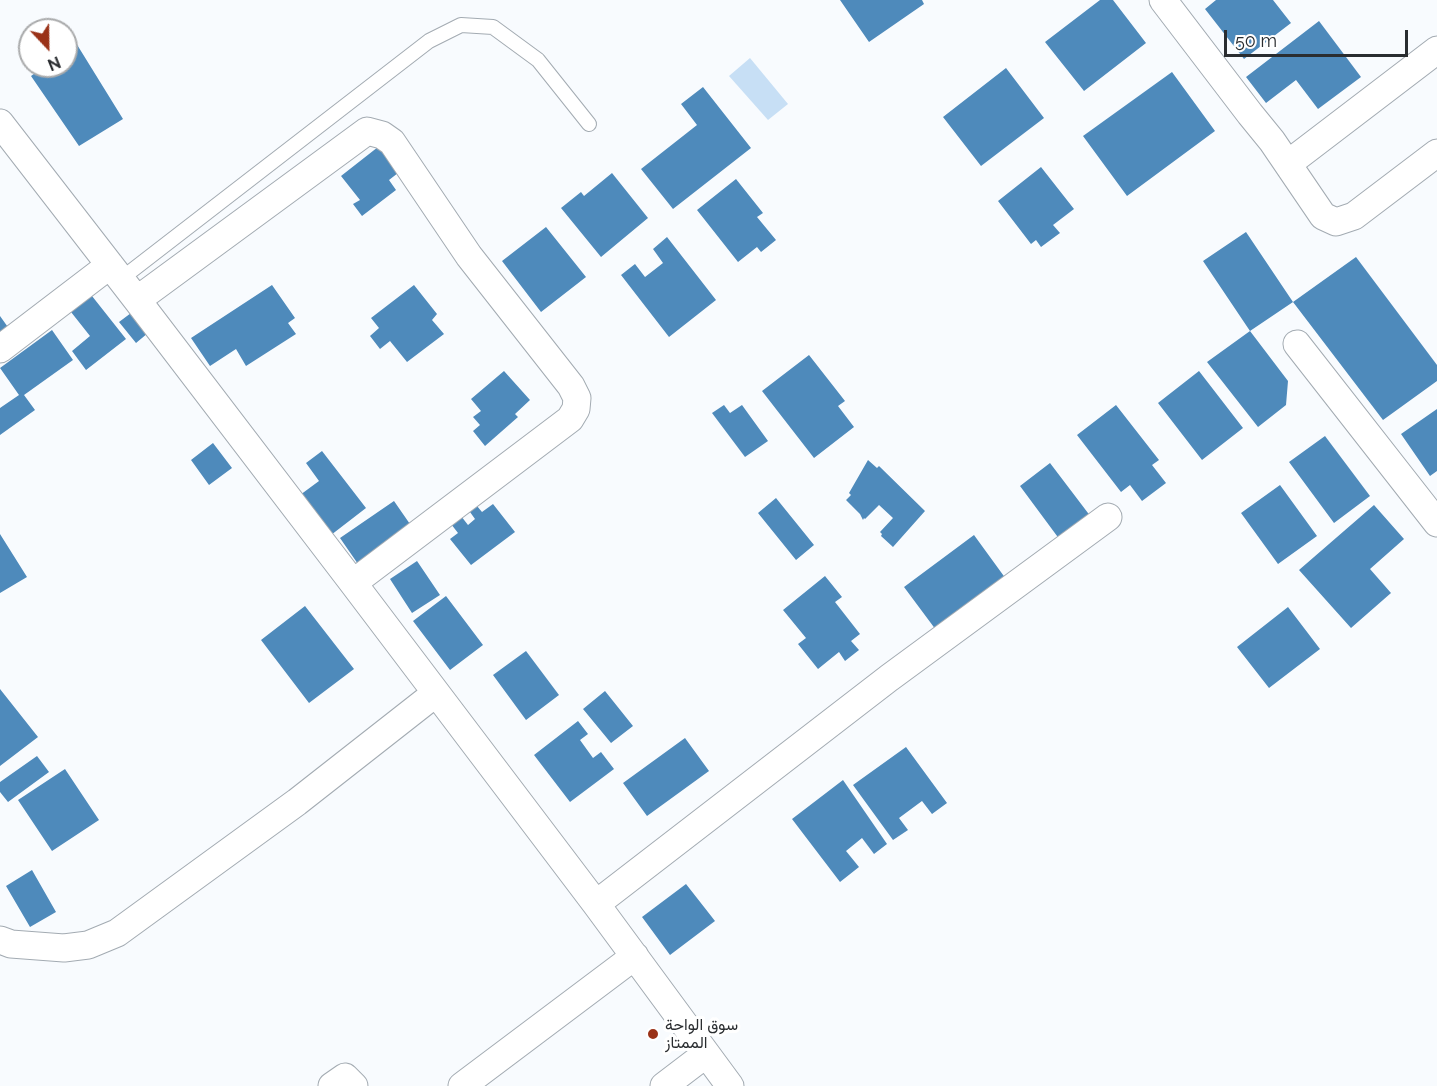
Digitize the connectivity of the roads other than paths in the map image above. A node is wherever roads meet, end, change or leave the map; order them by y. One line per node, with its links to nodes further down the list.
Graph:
1 (1167, 1): 6 (street)
2 (1437, 50): 6 (street)
3 (0, 123): 7 (street)
4 (589, 124): 7 (lane)
5 (1437, 153): 6 (street)
6 (1289, 164)
7 (115, 272): 8 (street); 10 (street)
8 (138, 300): 13 (street); 13 (street)
9 (1297, 344): 12 (street)
10 (0, 349)
11 (1108, 518): 15 (street)
12 (1437, 522)
13 (353, 583): 14 (street)
14 (436, 693): 15 (street); 16 (street)
15 (596, 904): 17 (street)
16 (0, 940)
17 (635, 956): 18 (street); 21 (street)
18 (706, 1054): 22 (street); 23 (street)
19 (332, 1086): 20 (street)
20 (354, 1086)
21 (462, 1086)
22 (664, 1086)
23 (730, 1086)

